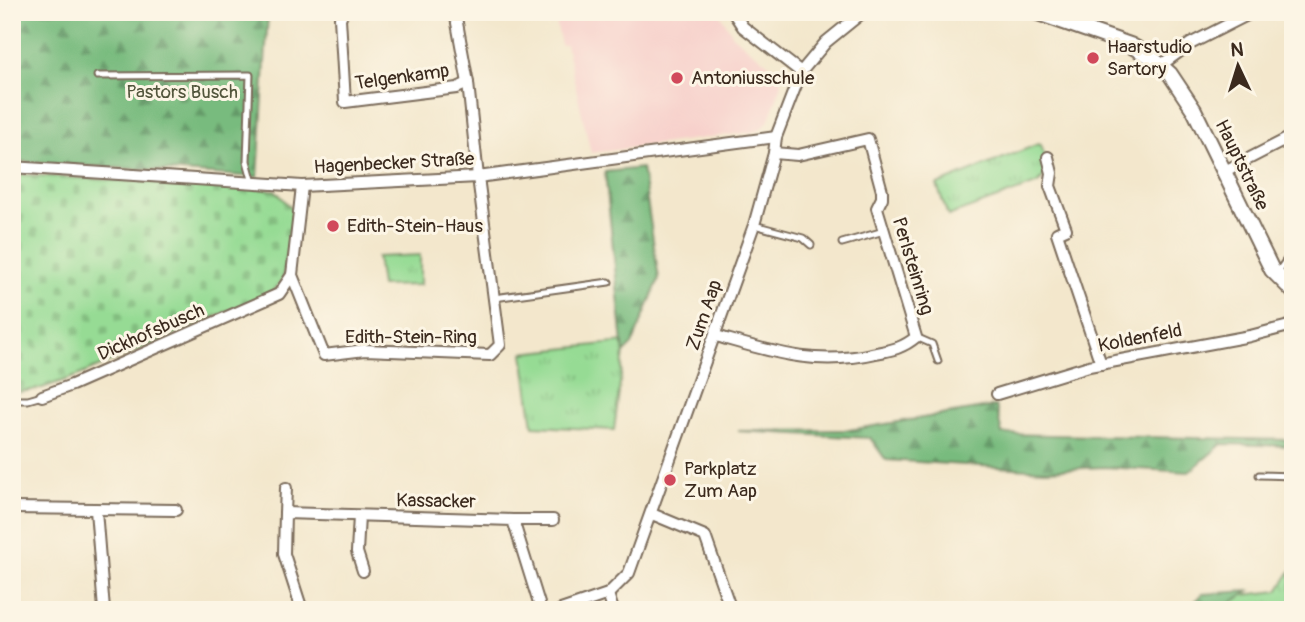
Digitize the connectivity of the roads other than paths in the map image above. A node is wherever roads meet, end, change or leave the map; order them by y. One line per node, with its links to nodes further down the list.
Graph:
1 (343, 12): 10 (street, Telgenkamp)
2 (455, 12): 10 (street, Telgenkamp)
3 (733, 12): 8 (street)
4 (863, 12): 8 (street, Zum Aap)
5 (1035, 12): 7 (main road, Hauptstraße)
6 (1253, 12): 7 (street)
7 (1161, 65): 16 (main road, Hauptstraße)
8 (801, 72): 12 (street, Zum Aap)
9 (97, 76): 18 (lane)
10 (468, 83): 17 (street, Telgenkamp)
11 (1293, 136): 16 (street)
12 (776, 137): 13 (street, Zum Aap); 17 (street, Hagenbecker Straße)
13 (774, 153): 20 (street, Zum Aap); 21 (street, Perlsteinring)
14 (1048, 157): 34 (street)
15 (12, 167): 18 (street, Hagenbecker Straße)
16 (1223, 172): 26 (main road, Hauptstraße)
17 (478, 177): 19 (street, Hagenbecker Straße); 29 (street, Edith-Stein-Ring)
18 (253, 183): 19 (street, Hagenbecker Straße)
19 (302, 186): 25 (street, Edith-Stein-Ring)
20 (754, 225): 23 (lane); 31 (street, Zum Aap)
21 (884, 231): 22 (lane); 32 (street, Perlsteinring)
22 (842, 243)
23 (811, 245)
24 (1293, 251): 26 (lane)
25 (292, 275): 29 (street, Edith-Stein-Ring); 36 (street, Dickhofsbusch)
26 (1275, 275): 28 (main road, Hauptstraße)
27 (609, 282): 29 (lane)
28 (1293, 291)
29 (494, 298)
30 (1293, 325): 34 (street, Koldenfeld)
31 (716, 335): 32 (street, Perlsteinring); 45 (street, Zum Aap)
32 (916, 337): 33 (lane)
33 (939, 361)
34 (1101, 364): 35 (street, Koldenfeld)
35 (996, 394)
36 (42, 396): 37 (lane, Dickhofsbusch)
37 (12, 400)
38 (1259, 475): 39 (lane)
39 (1293, 476)
40 (286, 488): 44 (street)
41 (12, 508): 43 (street)
42 (176, 509): 43 (street)
43 (96, 510): 51 (street)
44 (285, 513): 46 (street, Kassacker); 52 (street)
45 (652, 514): 50 (street, Zum Aap); 56 (street)
46 (359, 516): 47 (street, Kassacker); 49 (street)
47 (513, 520): 48 (street, Kassacker); 53 (street)
48 (553, 520)
49 (363, 571)
50 (608, 594): 54 (street, Zum Aap); 55 (street)
51 (104, 610)
52 (302, 610)
53 (541, 610)
54 (562, 610)
55 (613, 610)
56 (731, 610)

